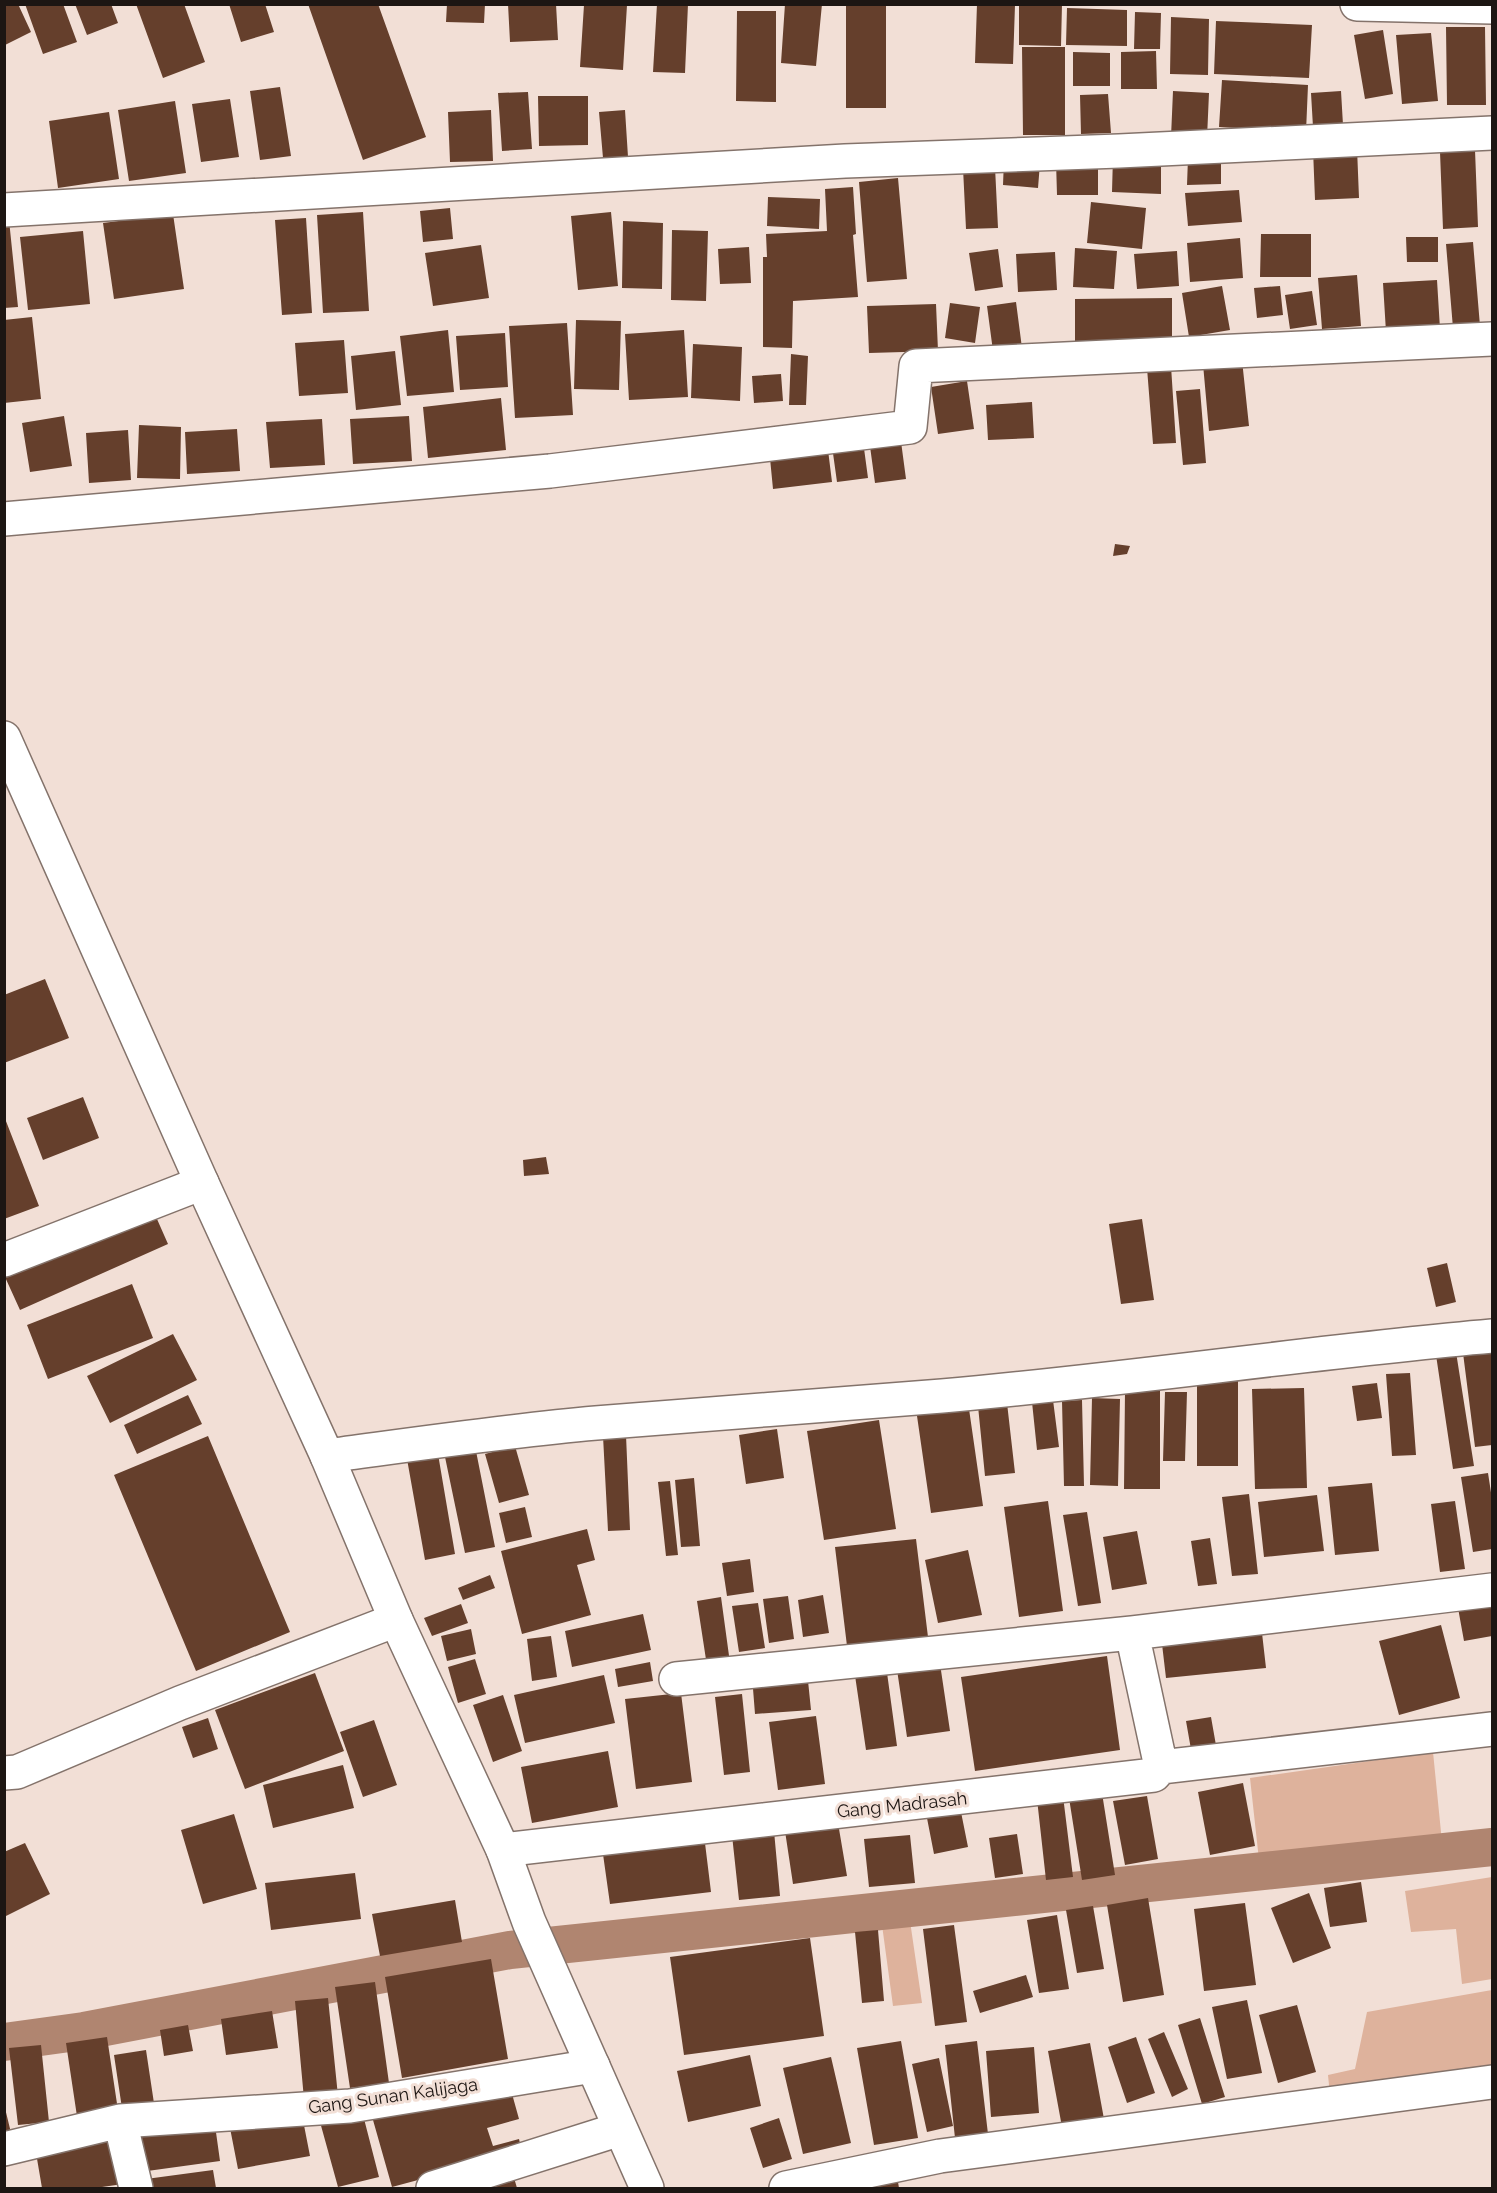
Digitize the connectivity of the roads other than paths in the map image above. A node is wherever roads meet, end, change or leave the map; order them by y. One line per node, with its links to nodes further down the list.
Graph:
1 (1357, 4): 2 (street)
2 (1492, 7)
3 (1492, 133): 4 (street)
4 (4, 210)
5 (1492, 339): 6 (street)
6 (4, 519)
7 (4, 738): 8 (street)
8 (202, 1183): 9 (street); 11 (street)
9 (4, 1260)
10 (1492, 1336): 11 (street)
11 (327, 1456): 13 (street)
12 (1492, 1590): 14 (street)
13 (396, 1620): 18 (street); 19 (street)
14 (1132, 1633): 15 (street); 17 (street)
15 (676, 1679)
16 (1492, 1729): 17 (street, Gang Madrasah)
17 (1161, 1767): 19 (street, Gang Madrasah)
18 (4, 1773)
19 (503, 1850): 20 (street)
20 (593, 2066): 22 (street, Gang Sunan Kalijaga); 23 (street)
21 (1492, 2082): 28 (street)
22 (120, 2121): 24 (street, Gang Sunan Kalijaga); 25 (street)
23 (620, 2129): 26 (street); 27 (street)
24 (4, 2149)
25 (136, 2188)
26 (433, 2188)
27 (647, 2188)
28 (786, 2188)

